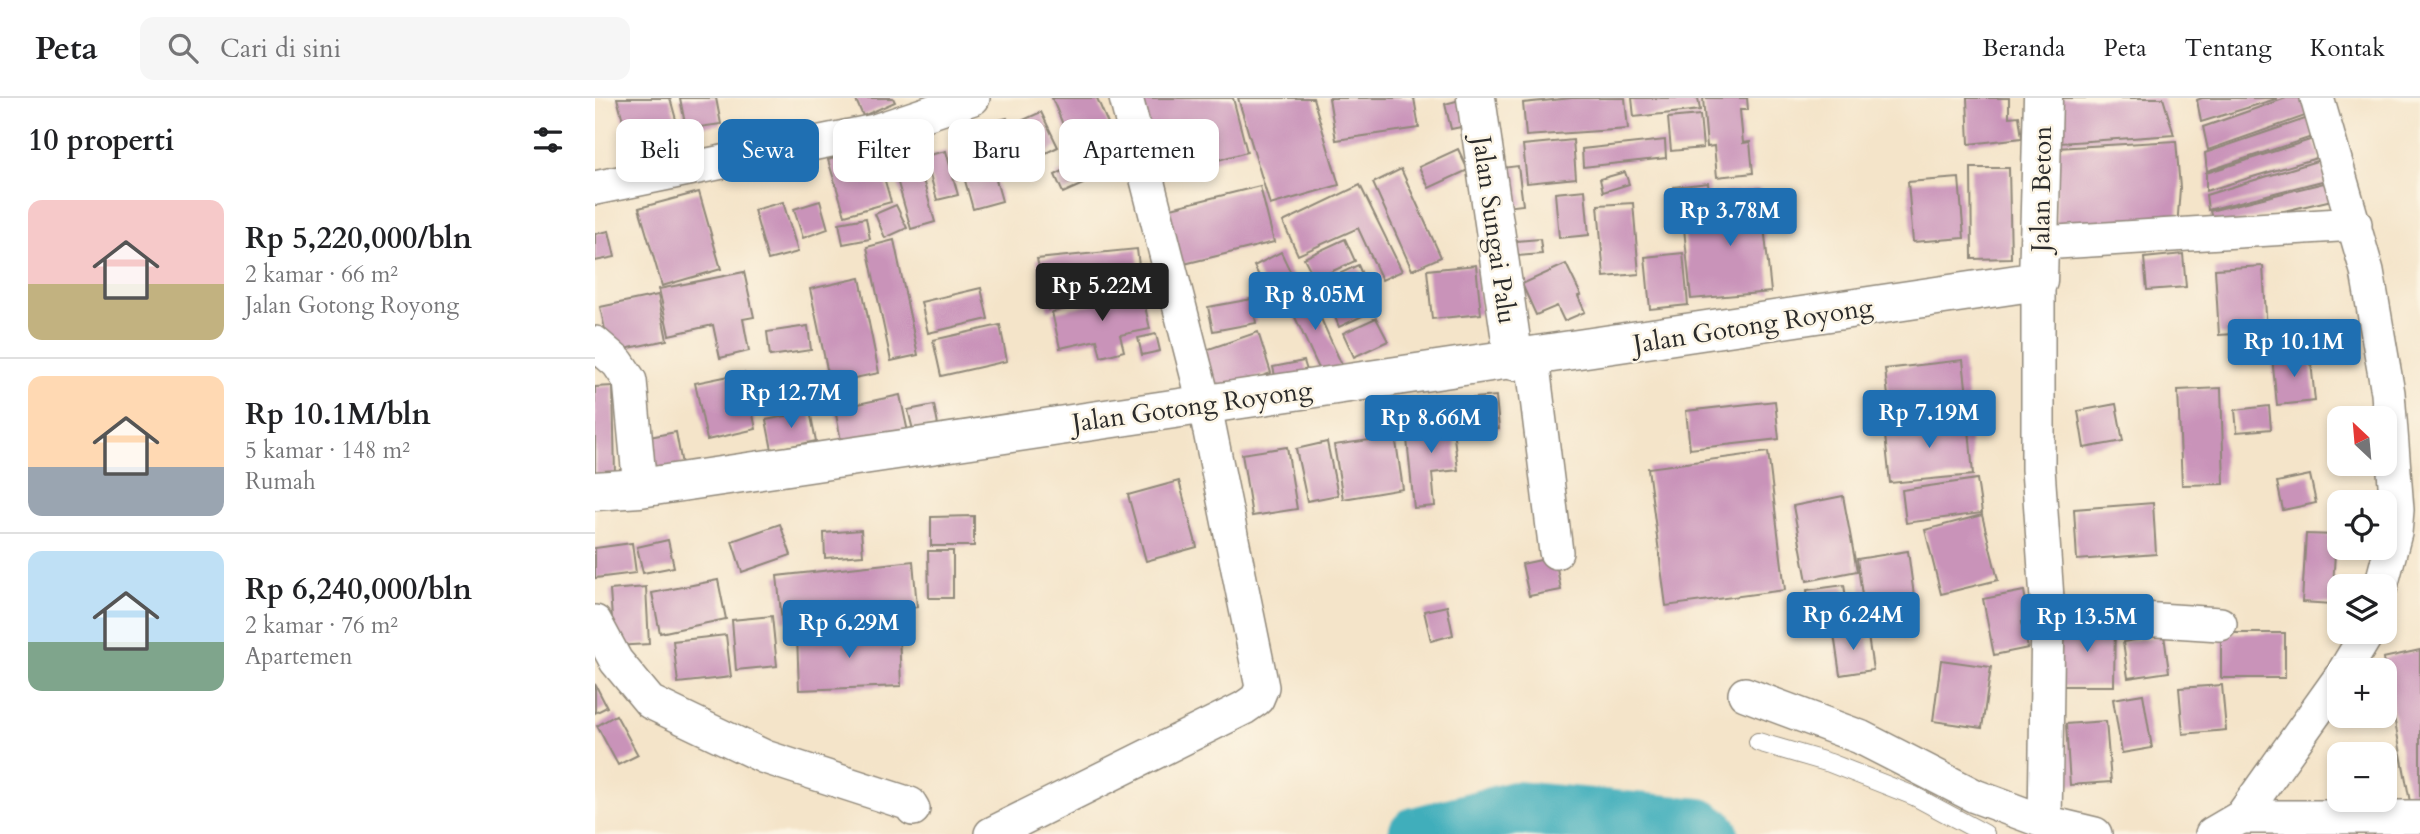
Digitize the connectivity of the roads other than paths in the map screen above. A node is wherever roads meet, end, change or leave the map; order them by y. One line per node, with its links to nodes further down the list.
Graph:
1 (973, 98): 6 (street)
2 (1126, 98): 12 (street)
3 (2043, 98): 8 (main road, Jalan Beton)
4 (2317, 98): 7 (street)
5 (1484, 99): 11 (main road, Jalan Sungai Palu)
6 (595, 188)
7 (2354, 224): 8 (street); 16 (street)
8 (2041, 243): 9 (main road, Jalan Beton)
9 (2038, 281): 11 (main road, Jalan Gotong Royong); 17 (street)
10 (595, 343): 13 (street)
11 (1523, 360): 12 (main road, Jalan Gotong Royong); 15 (street)
12 (1204, 402): 13 (main road, Jalan Gotong Royong); 28 (street)
13 (640, 488): 14 (main road, Jalan Gotong Royong)
14 (595, 491)
15 (1556, 552)
16 (2384, 574)
17 (2048, 613): 19 (street); 26 (street)
18 (595, 622): 23 (street)
19 (2221, 624)
20 (1745, 694): 26 (street)
21 (2327, 696): 24 (street)
22 (1758, 742): 29 (lane)
23 (913, 809)
24 (2241, 817): 27 (street); 31 (street)
25 (2420, 817): 27 (street)
26 (2045, 822): 30 (street)
27 (2315, 826)
28 (992, 834)
29 (1985, 834)
30 (2095, 834)
31 (2212, 834)

